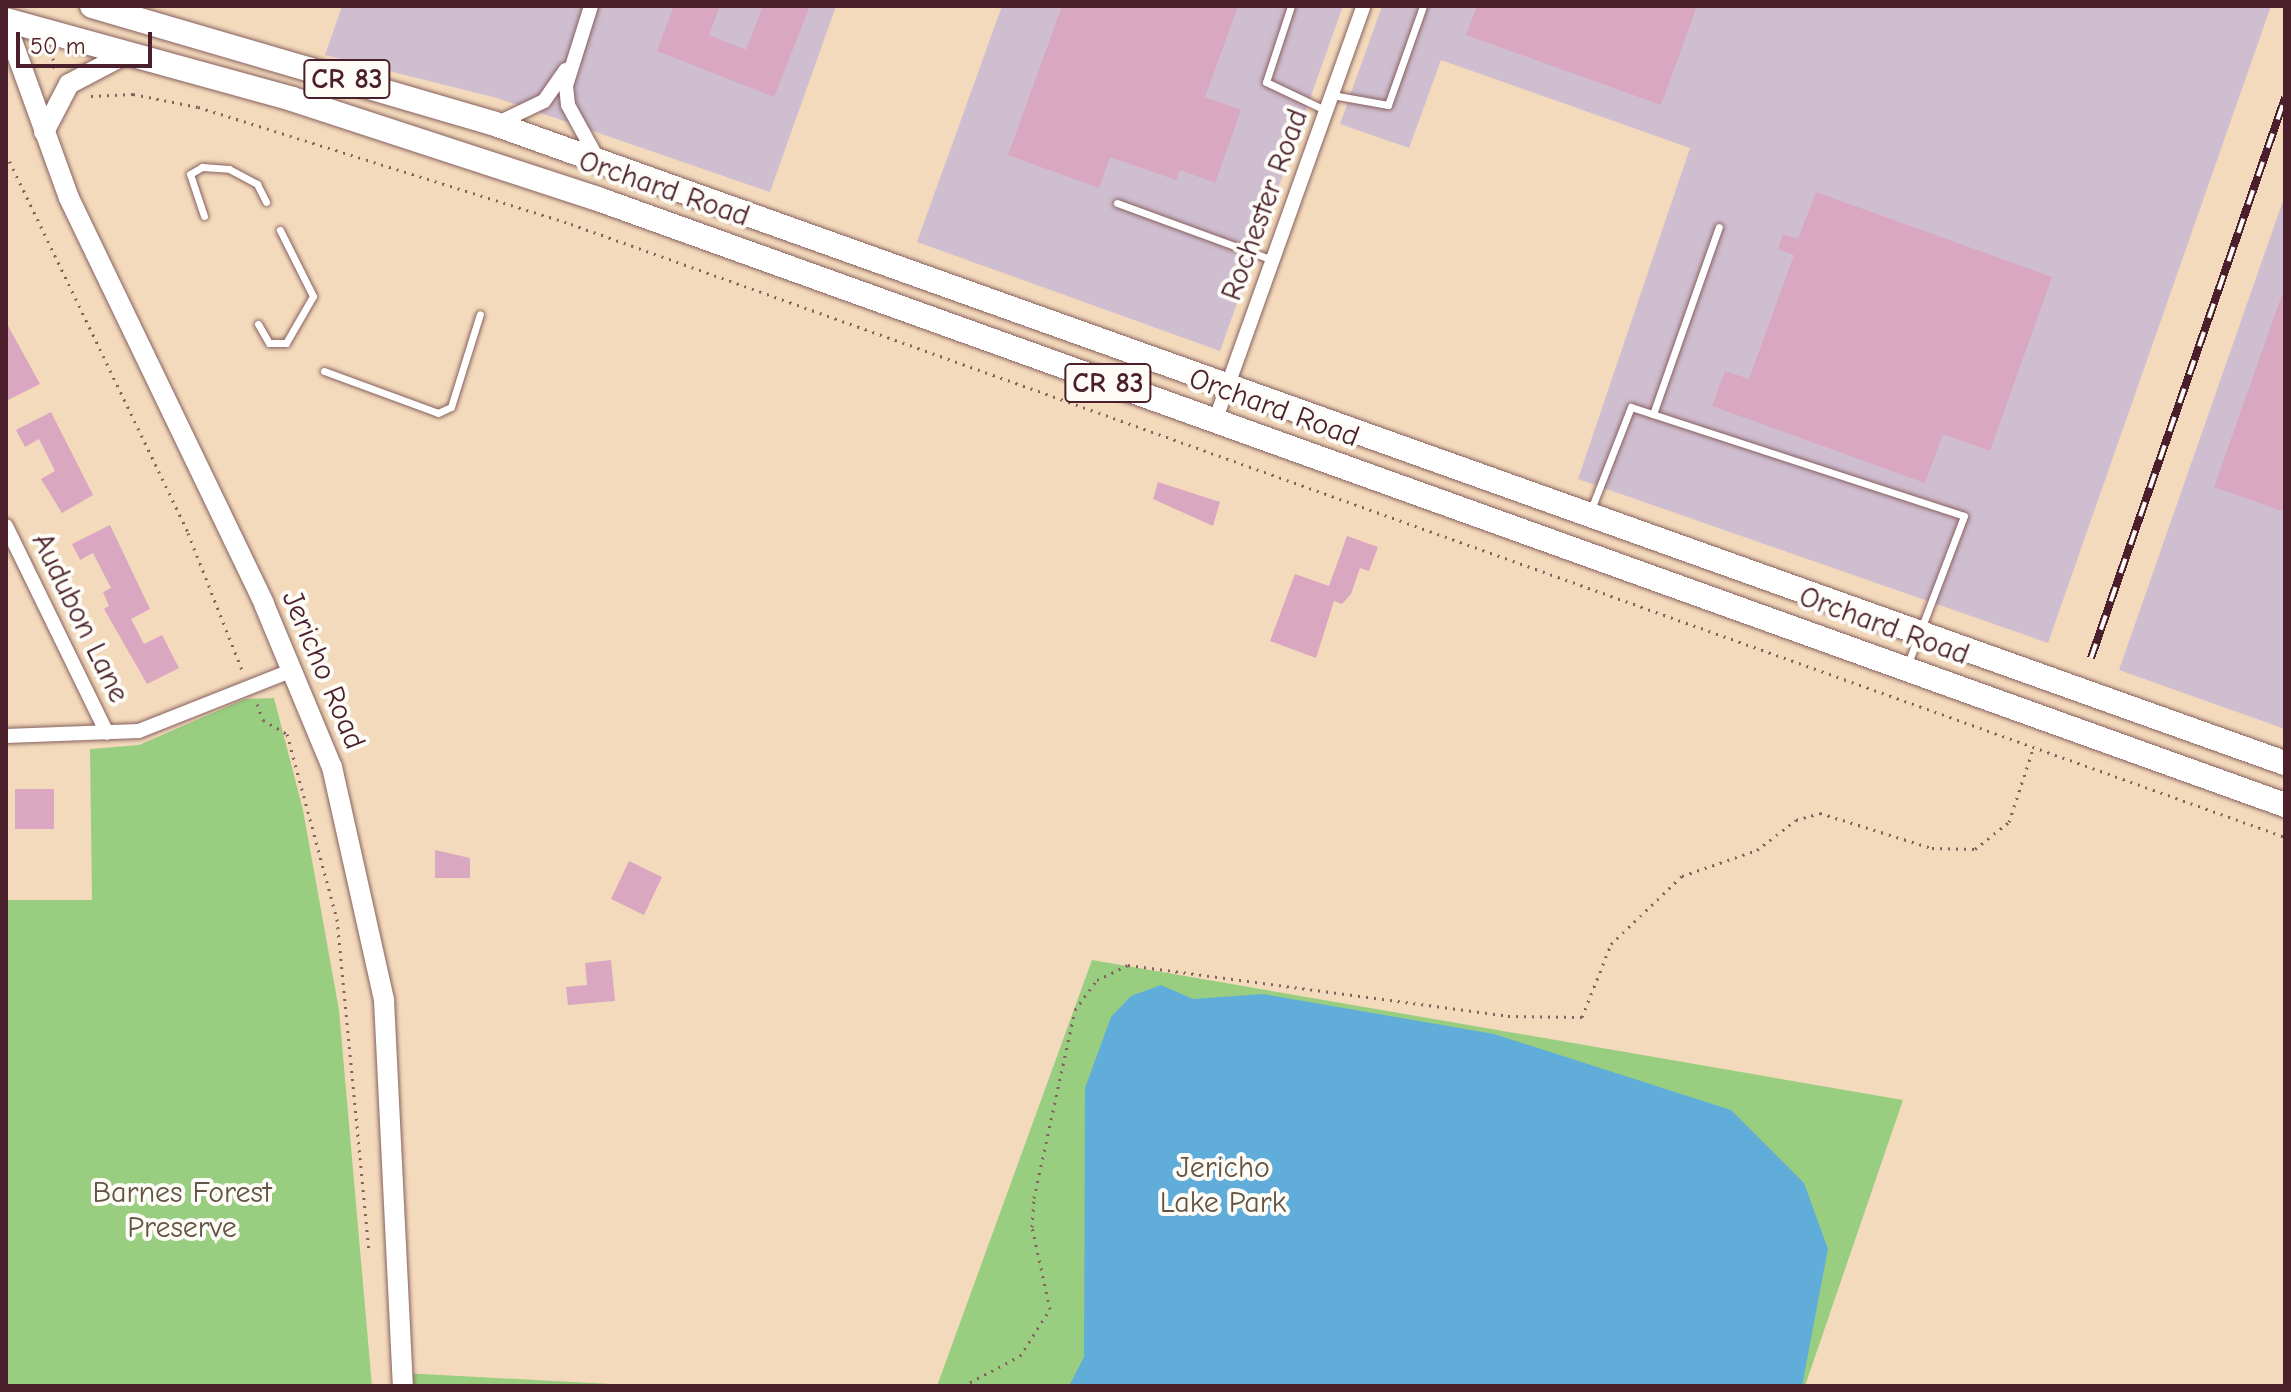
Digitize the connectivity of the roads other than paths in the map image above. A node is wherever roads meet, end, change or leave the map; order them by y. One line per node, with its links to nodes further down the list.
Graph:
1 (92, 6): 11 (main road, Orchard Road / CR 83)
2 (591, 6): 8 (street)
3 (1291, 6): 10 (lane)
4 (1364, 6): 9 (street, Rochester Road)
5 (1423, 6): 9 (lane)
6 (6, 22): 7 (main road, Orchard Road / CR 83); 12 (main road, Jericho Road)
7 (126, 54): 12 (main road); 25 (main road, Orchard Road / CR 83)
8 (569, 67): 11 (street); 13 (street)
9 (1332, 95): 10 (street, Rochester Road)
10 (1327, 111): 19 (street, Rochester Road)
11 (495, 124): 13 (main road, Orchard Road / CR 83)
12 (44, 132): 30 (main road, Jericho Road)
13 (599, 161): 23 (main road, Orchard Road / CR 83)
14 (266, 202): 16 (lane)
15 (1117, 203): 19 (lane)
16 (204, 216)
17 (1719, 227): 24 (lane)
18 (280, 230): 21 (lane)
19 (1273, 260): 23 (street, Rochester Road)
20 (480, 314): 22 (lane)
21 (258, 324)
22 (324, 371)
23 (1228, 385): 25 (street, Rochester Road); 26 (main road, Orchard Road / CR 83)
24 (1653, 414): 26 (lane); 28 (lane)
25 (1215, 421): 29 (main road, Orchard Road / CR 83)
26 (1590, 512): 28 (main road, Orchard Road / CR 83)
27 (6, 526): 31 (street, Audubon Lane)
28 (1922, 632): 29 (lane); 33 (main road, Orchard Road / CR 83)
29 (1907, 668): 34 (main road, Orchard Road / CR 83)
30 (293, 670): 31 (street); 35 (main road, Jericho Road)
31 (107, 733): 32 (street)
32 (6, 736)
33 (2285, 763)
34 (2285, 805)
35 (403, 1386)

